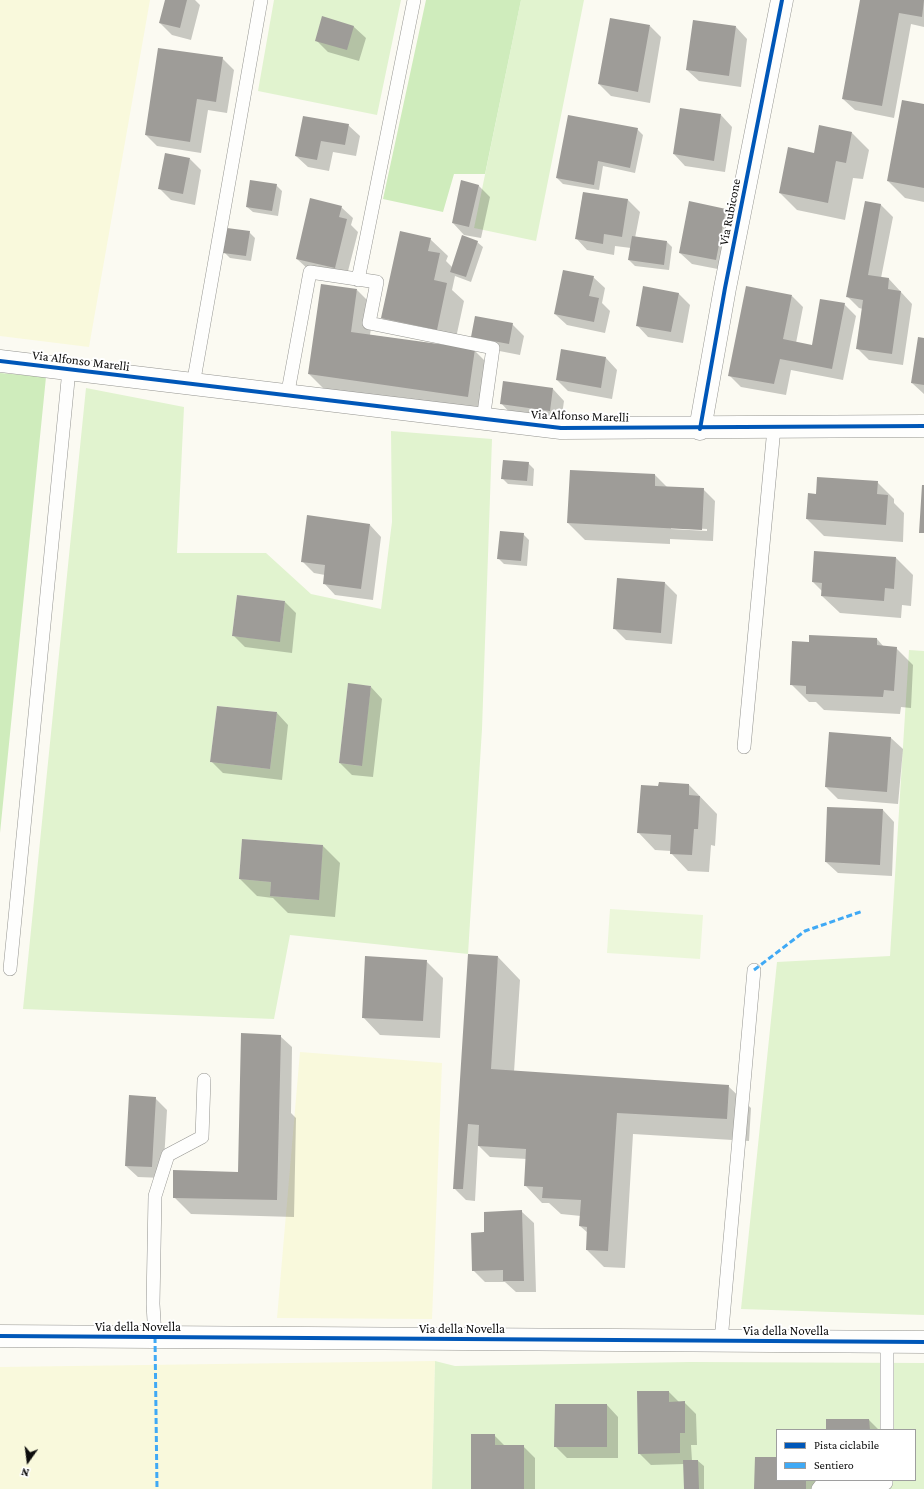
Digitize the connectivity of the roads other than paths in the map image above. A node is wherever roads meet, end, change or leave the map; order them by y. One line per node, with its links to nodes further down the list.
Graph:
1 (260, 0): 7 (lane)
2 (414, 0): 4 (lane)
3 (782, 0): 11 (street, Via Rubicone)
4 (358, 280): 8 (lane); 9 (lane)
5 (0, 361): 6 (street, Via Alfonso Marelli)
6 (69, 370): 7 (street, Via Alfonso Marelli); 14 (lane)
7 (193, 386): 8 (street, Via Alfonso Marelli)
8 (287, 397): 9 (street, Via Alfonso Marelli)
9 (483, 420): 11 (street, Via Alfonso Marelli)
10 (924, 426): 12 (street, Via Alfonso Marelli)
11 (700, 428): 12 (street, Via Alfonso Marelli)
12 (774, 428): 13 (lane)
13 (744, 747)
14 (10, 969)
15 (754, 970): 19 (lane)
16 (204, 1080): 18 (lane)
17 (0, 1336): 18 (street, Via della Novella)
18 (155, 1337): 19 (street, Via della Novella)
19 (721, 1341): 20 (street, Via della Novella)
20 (887, 1342): 21 (street, Via della Novella); 22 (lane)
21 (924, 1342)
22 (887, 1429)
23 (886, 1481): 24 (lane)
24 (818, 1489)

